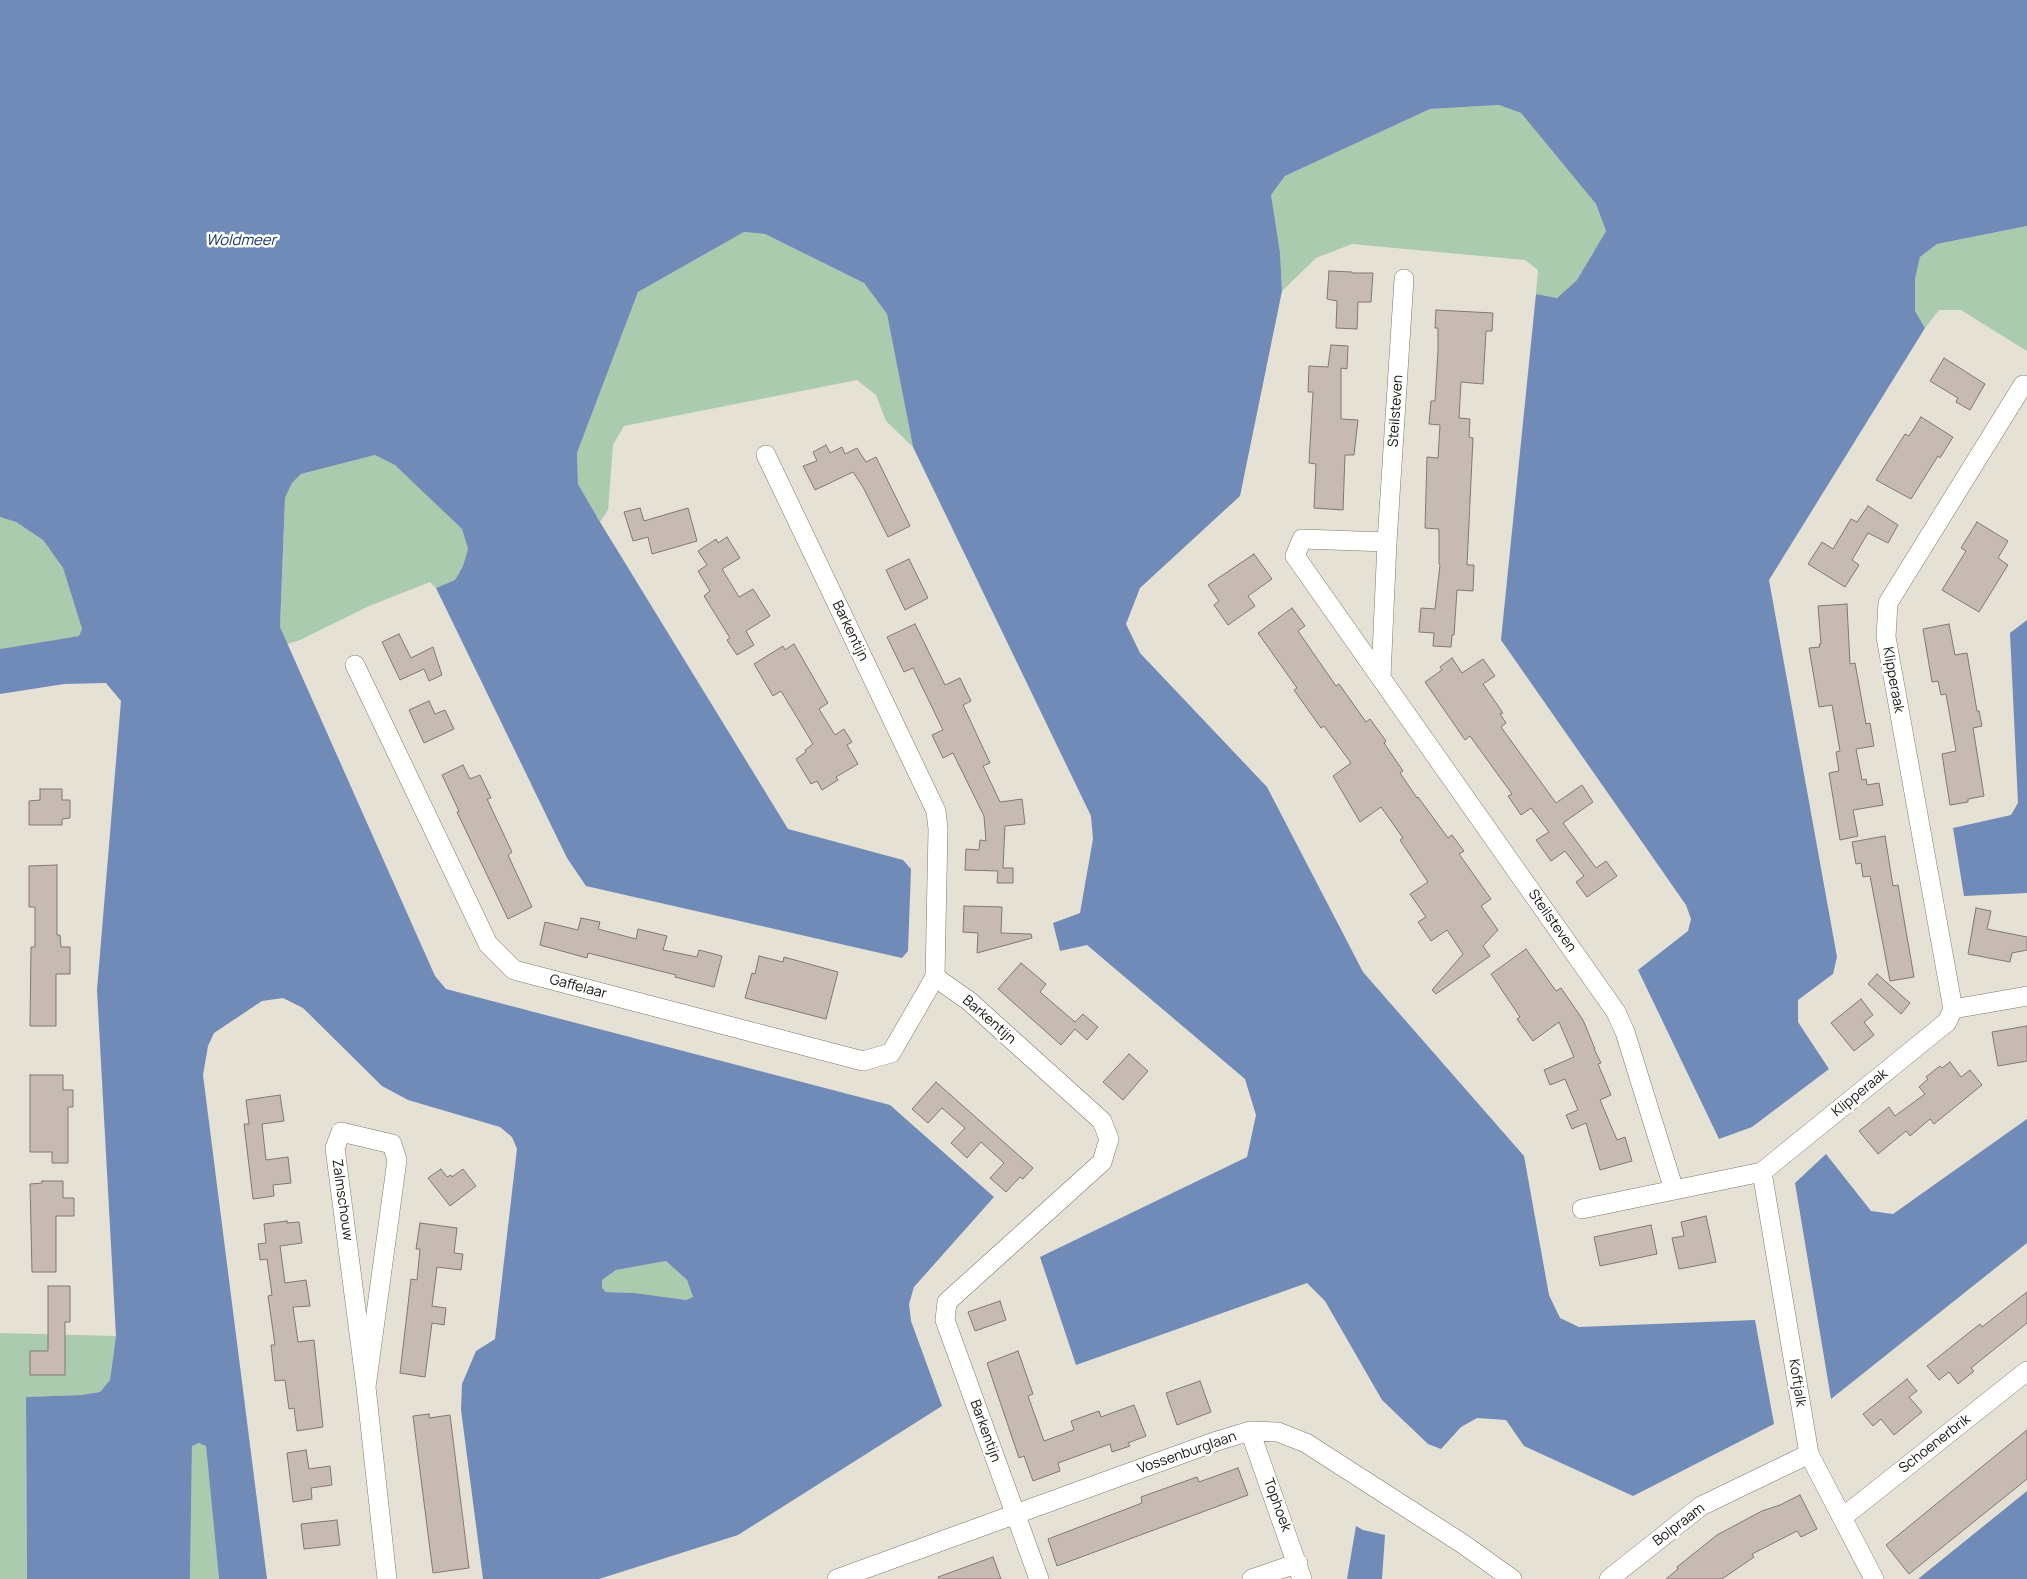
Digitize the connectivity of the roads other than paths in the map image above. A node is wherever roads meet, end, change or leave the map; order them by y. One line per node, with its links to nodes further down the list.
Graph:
1 (1404, 279): 4 (street, Steilsteven)
2 (2023, 385): 9 (street, Klipperaak)
3 (766, 455): 7 (street, Barkentijn)
4 (1387, 542): 6 (street, Steilsteven); 6 (street, Steilsteven)
5 (355, 665): 7 (street, Gaffelaar)
6 (1381, 678): 11 (street, Steilsteven)
7 (935, 977): 17 (street, Barkentijn)
8 (2027, 996): 9 (street)
9 (1953, 1010): 10 (street, Klipperaak)
10 (1762, 1172): 11 (street); 16 (street, Koftjalk)
11 (1674, 1190): 12 (street)
12 (1582, 1209)
13 (2027, 1371): 18 (street, Schoenerbrik)
14 (366, 1387): 14 (street, Zalmschouw); 22 (street, Zalmschouw)
15 (1250, 1431): 17 (street, Vossenburglaan); 19 (street, Tophoek); 26 (street, Vossenburglaan)
16 (1809, 1454): 18 (street, Koftjalk); 21 (street, Bolpraam)
17 (1015, 1516): 23 (street, Vossenburglaan); 24 (street, Barkentijn)
18 (1843, 1517): 20 (street, Koftjalk)
19 (1300, 1571): 25 (street)
20 (1866, 1576)
21 (1616, 1577)
22 (387, 1579)
23 (837, 1579)
24 (1039, 1579)
25 (1252, 1579)
26 (1512, 1579)

